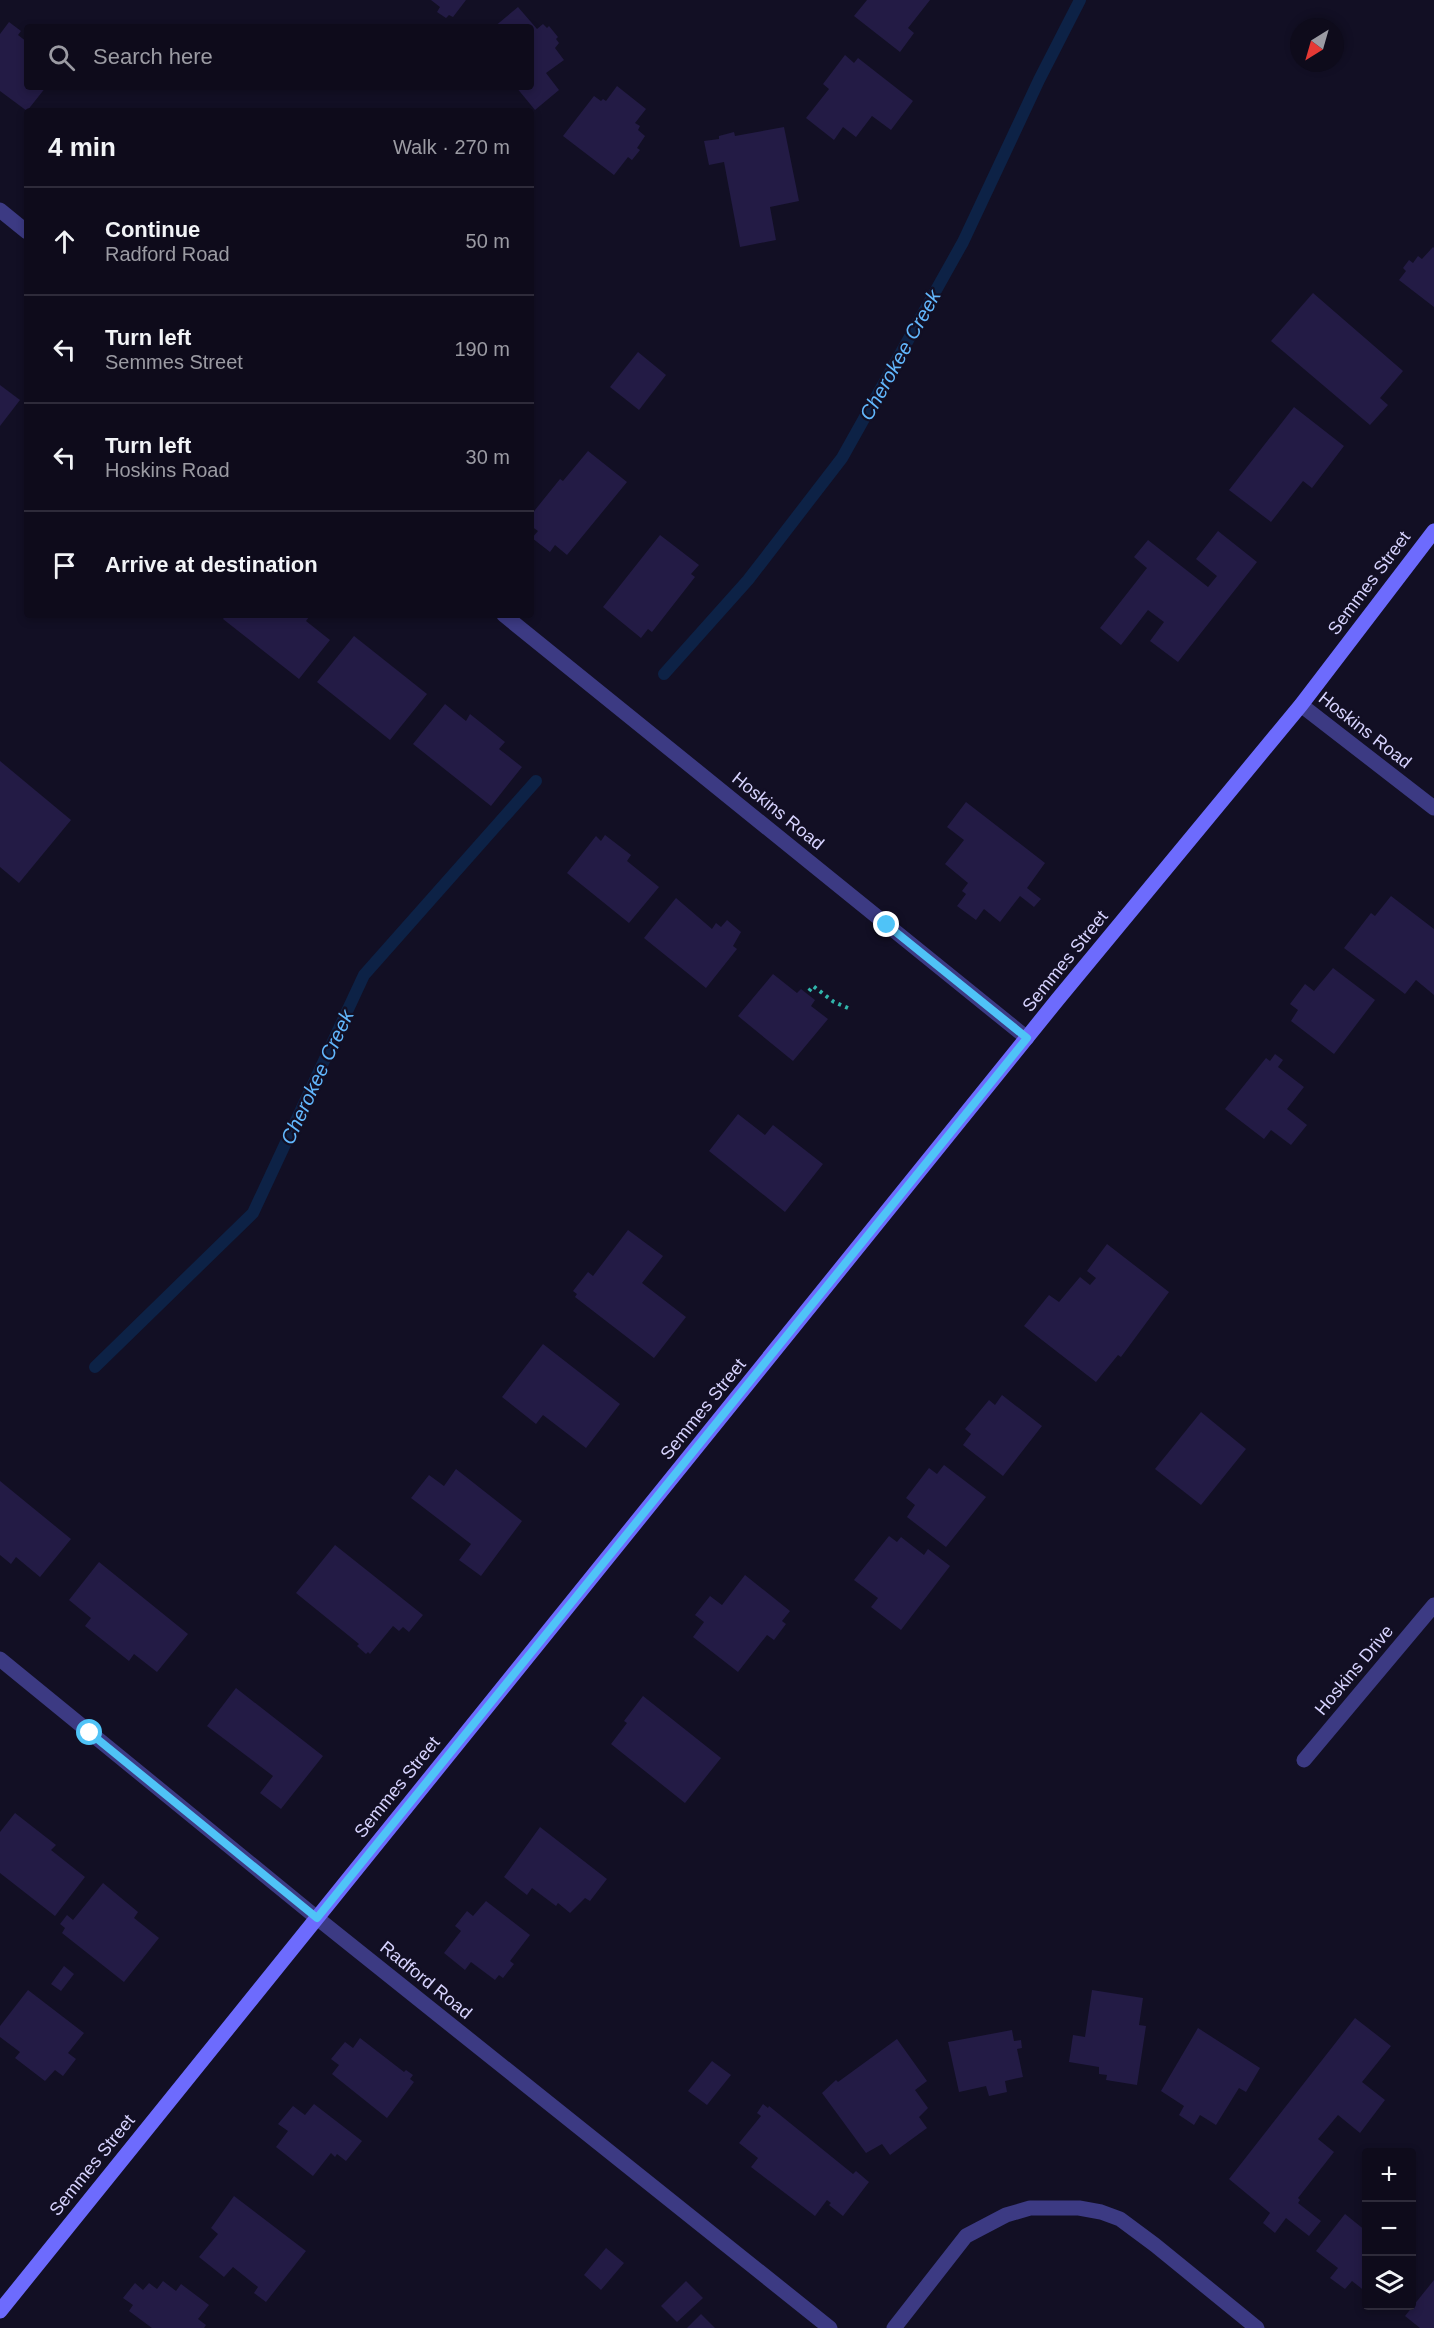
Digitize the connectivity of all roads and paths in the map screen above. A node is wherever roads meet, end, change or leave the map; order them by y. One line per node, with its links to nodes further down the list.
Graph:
1 (0, 210): 2 (street)
2 (24, 230)
3 (1434, 531): 5 (main road, Semmes Street)
4 (508, 618): 9 (street, Hoskins Road)
5 (1301, 705): 6 (street, Hoskins Road); 9 (main road, Semmes Street)
6 (1434, 808)
7 (809, 991): 8 (path)
8 (848, 1008)
9 (1027, 1038): 13 (main road, Semmes Street)
10 (1434, 1605): 12 (street, Hoskins Drive)
11 (0, 1659): 13 (street, Radford Road)
12 (1304, 1760)
13 (317, 1918): 14 (main road, Semmes Street); 15 (street, Radford Road)
14 (0, 2311)
15 (830, 2328)
16 (894, 2328): 17 (street)
17 (1257, 2328)

